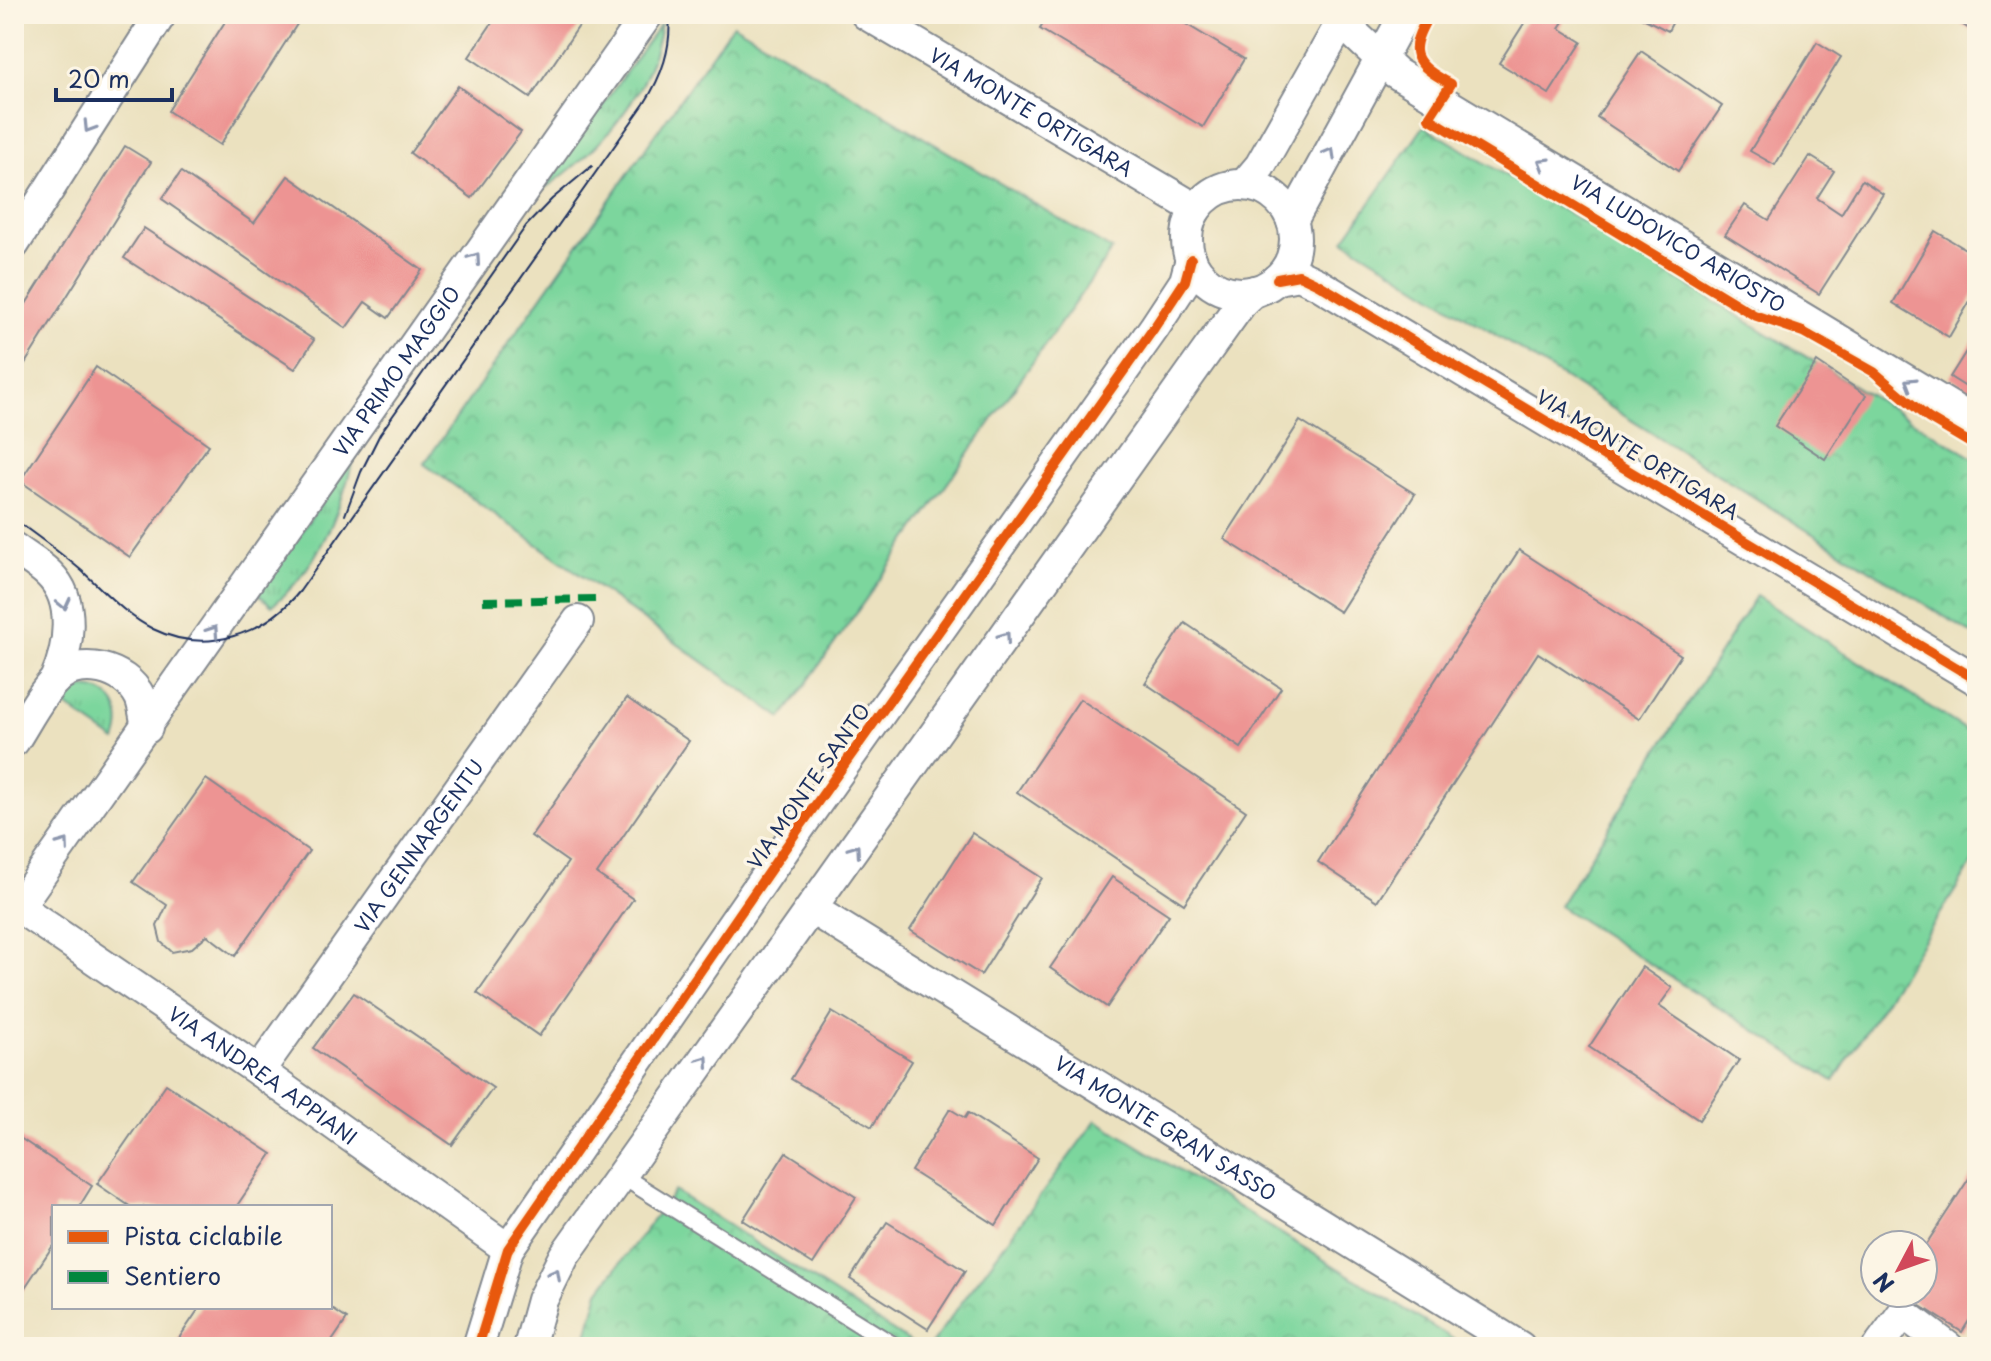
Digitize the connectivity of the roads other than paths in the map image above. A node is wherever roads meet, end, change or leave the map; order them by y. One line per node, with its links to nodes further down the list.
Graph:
1 (161, 14): 10 (street, one-way to 10)
2 (648, 14): 18 (street, VIA PRIMO MAGGIO, one-way to 2)
3 (866, 14): 8 (street, VIA MONTE ORTIGARA)
4 (1405, 14): 6 (street)
5 (1340, 16): 6 (street, VIA LUDOVICO ARIOSTO); 7 (street)
6 (1380, 61): 9 (street, one-way to 6); 13 (street, VIA LUDOVICO ARIOSTO, one-way to 6)
7 (1244, 185): 8 (street); 9 (street)
8 (1196, 209): 11 (street)
9 (1292, 221): 12 (street)
10 (14, 244)
11 (1191, 259): 12 (street); 24 (street, VIA MONTE SANTO)
12 (1265, 285): 17 (street, VIA MONTE ORTIGARA); 21 (street, one-way to 12)
13 (1977, 423)
14 (14, 548): 16 (street, one-way to 16)
15 (578, 621): 22 (street, VIA GENNARGENTU)
16 (55, 680): 18 (street); 19 (street)
17 (1977, 680)
18 (147, 728): 20 (street, VIA PRIMO MAGGIO, one-way to 18)
19 (14, 741)
20 (16, 906): 22 (street, VIA ANDREA APPIANI)
21 (812, 909): 23 (street, one-way to 21); 28 (street, VIA MONTE GRAN SASSO)
22 (259, 1071): 24 (street, VIA ANDREA APPIANI)
23 (622, 1176): 26 (street, one-way to 23); 27 (lane)
24 (508, 1249): 25 (street, VIA MONTE SANTO)
25 (478, 1347)
26 (529, 1347)
27 (896, 1347)
28 (1520, 1347)
29 (1878, 1347): 30 (street)
30 (1948, 1347)

